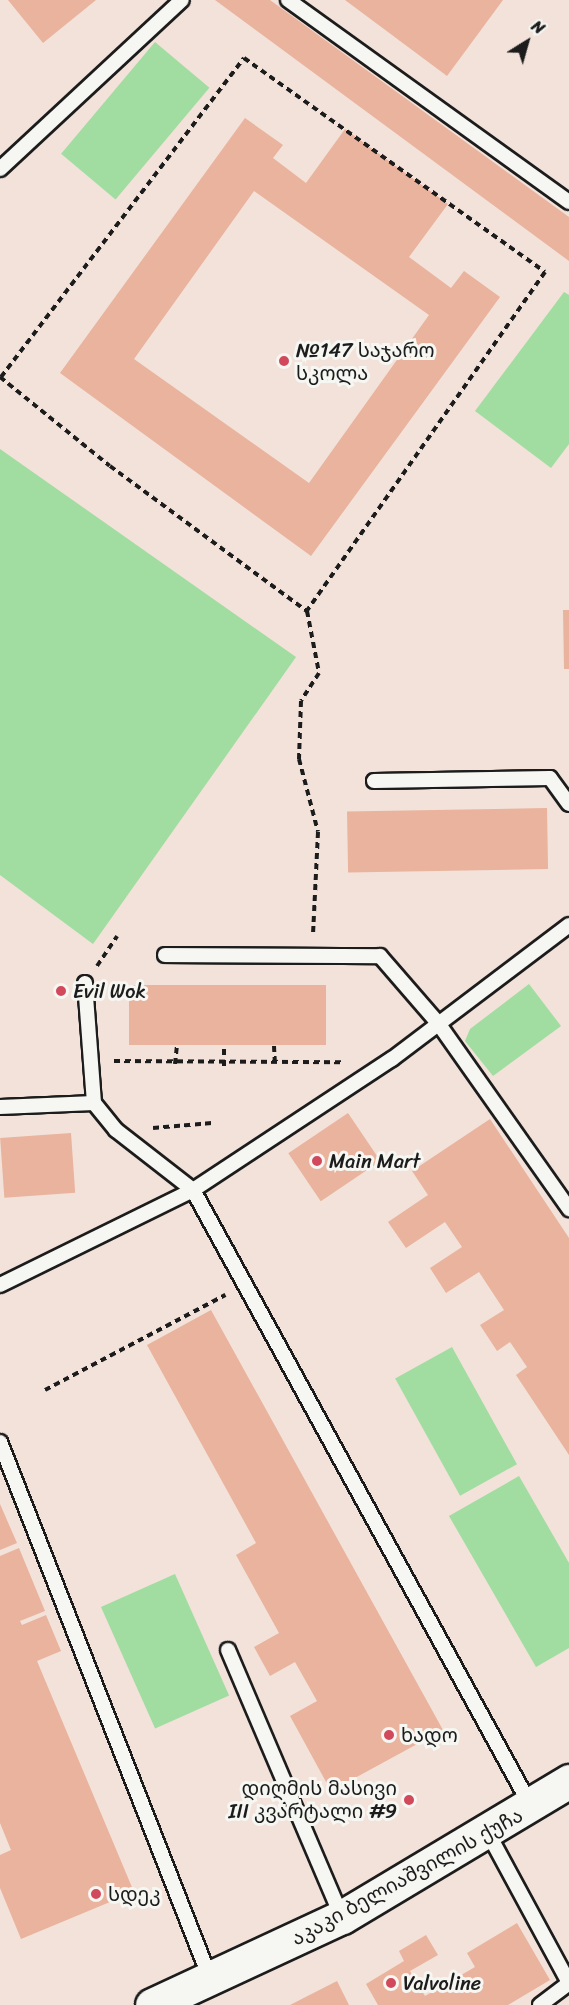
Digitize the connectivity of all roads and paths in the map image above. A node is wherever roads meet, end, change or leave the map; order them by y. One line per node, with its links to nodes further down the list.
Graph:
1 (182, 0): 3 (lane)
2 (288, 0): 4 (lane)
3 (0, 169)
4 (569, 202)
5 (0, 377): 6 (path); 6 (path)
6 (308, 611): 12 (path)
7 (374, 781): 8 (lane)
8 (569, 804)
9 (569, 925): 14 (lane)
10 (117, 936): 13 (path)
11 (165, 955): 12 (lane)
12 (311, 956): 14 (lane)
13 (85, 983): 19 (lane)
14 (438, 1023): 18 (lane); 28 (lane)
15 (177, 1046): 20 (path)
16 (224, 1046): 22 (path)
17 (274, 1046): 21 (path)
18 (392, 1059): 21 (path); 27 (lane)
19 (92, 1061): 20 (path); 23 (lane)
20 (176, 1064): 22 (path)
21 (275, 1065): 22 (path)
22 (224, 1066)
23 (94, 1103): 24 (lane); 26 (lane)
24 (0, 1107)
25 (212, 1123): 26 (path)
26 (116, 1130): 27 (lane)
27 (193, 1190): 29 (lane); 30 (lane)
28 (569, 1209)
29 (0, 1285)
30 (244, 1285): 31 (path); 35 (lane)
31 (45, 1390)
32 (0, 1442): 38 (lane)
33 (228, 1650): 37 (lane)
34 (569, 1781): 35 (main road, აკაკი ბელიაშვილის ქუჩა)
35 (532, 1808): 36 (main road, აკაკი ბელიაშვილის ქუჩა)
36 (488, 1833): 37 (main road, აკაკი ბელიაშვილის ქუჩა); 39 (lane)
37 (342, 1917): 38 (main road, აკაკი ბელიაშვილის ქუჩა)
38 (211, 1980): 40 (main road, აკაკი ბელიაშვილის ქუჩა)
39 (569, 1983): 41 (lane)
40 (164, 2002)
41 (540, 2005)

